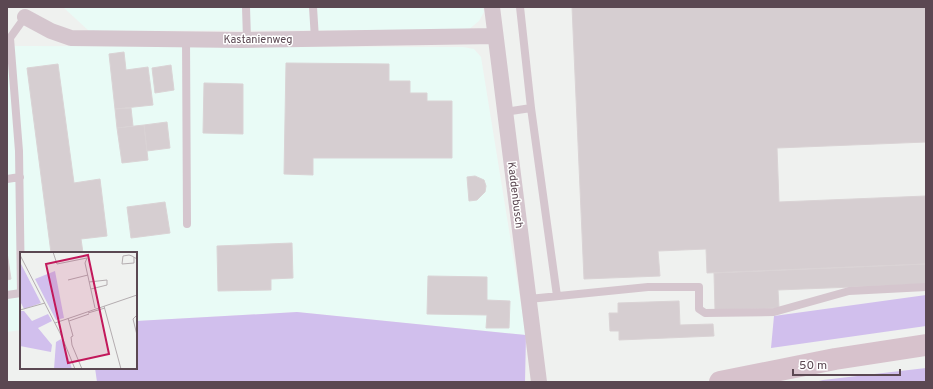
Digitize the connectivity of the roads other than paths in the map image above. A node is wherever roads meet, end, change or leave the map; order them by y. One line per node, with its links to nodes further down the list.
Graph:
1 (246, 7): 8 (lane)
2 (313, 7): 9 (lane)
3 (492, 7): 6 (street, Kaddenbusch)
4 (520, 7): 10 (lane)
5 (25, 17): 7 (street, Kastanienweg); 12 (lane)
6 (495, 36): 9 (street, Kastanienweg); 11 (street, Kaddenbusch)
7 (186, 39): 8 (street, Kastanienweg); 14 (lane)
8 (247, 39): 9 (street, Kastanienweg)
9 (315, 39)
10 (531, 108): 11 (lane); 19 (lane)
11 (505, 112): 20 (street, Kaddenbusch)
12 (20, 177): 13 (lane); 15 (lane)
13 (7, 179)
14 (187, 224)
15 (21, 252)
16 (926, 288): 19 (lane)
17 (20, 293): 18 (lane)
18 (7, 295)
19 (556, 296): 20 (lane)
20 (529, 299): 22 (street, Kaddenbusch)
21 (926, 345): 23 (main road)
22 (539, 382)
23 (720, 382)

